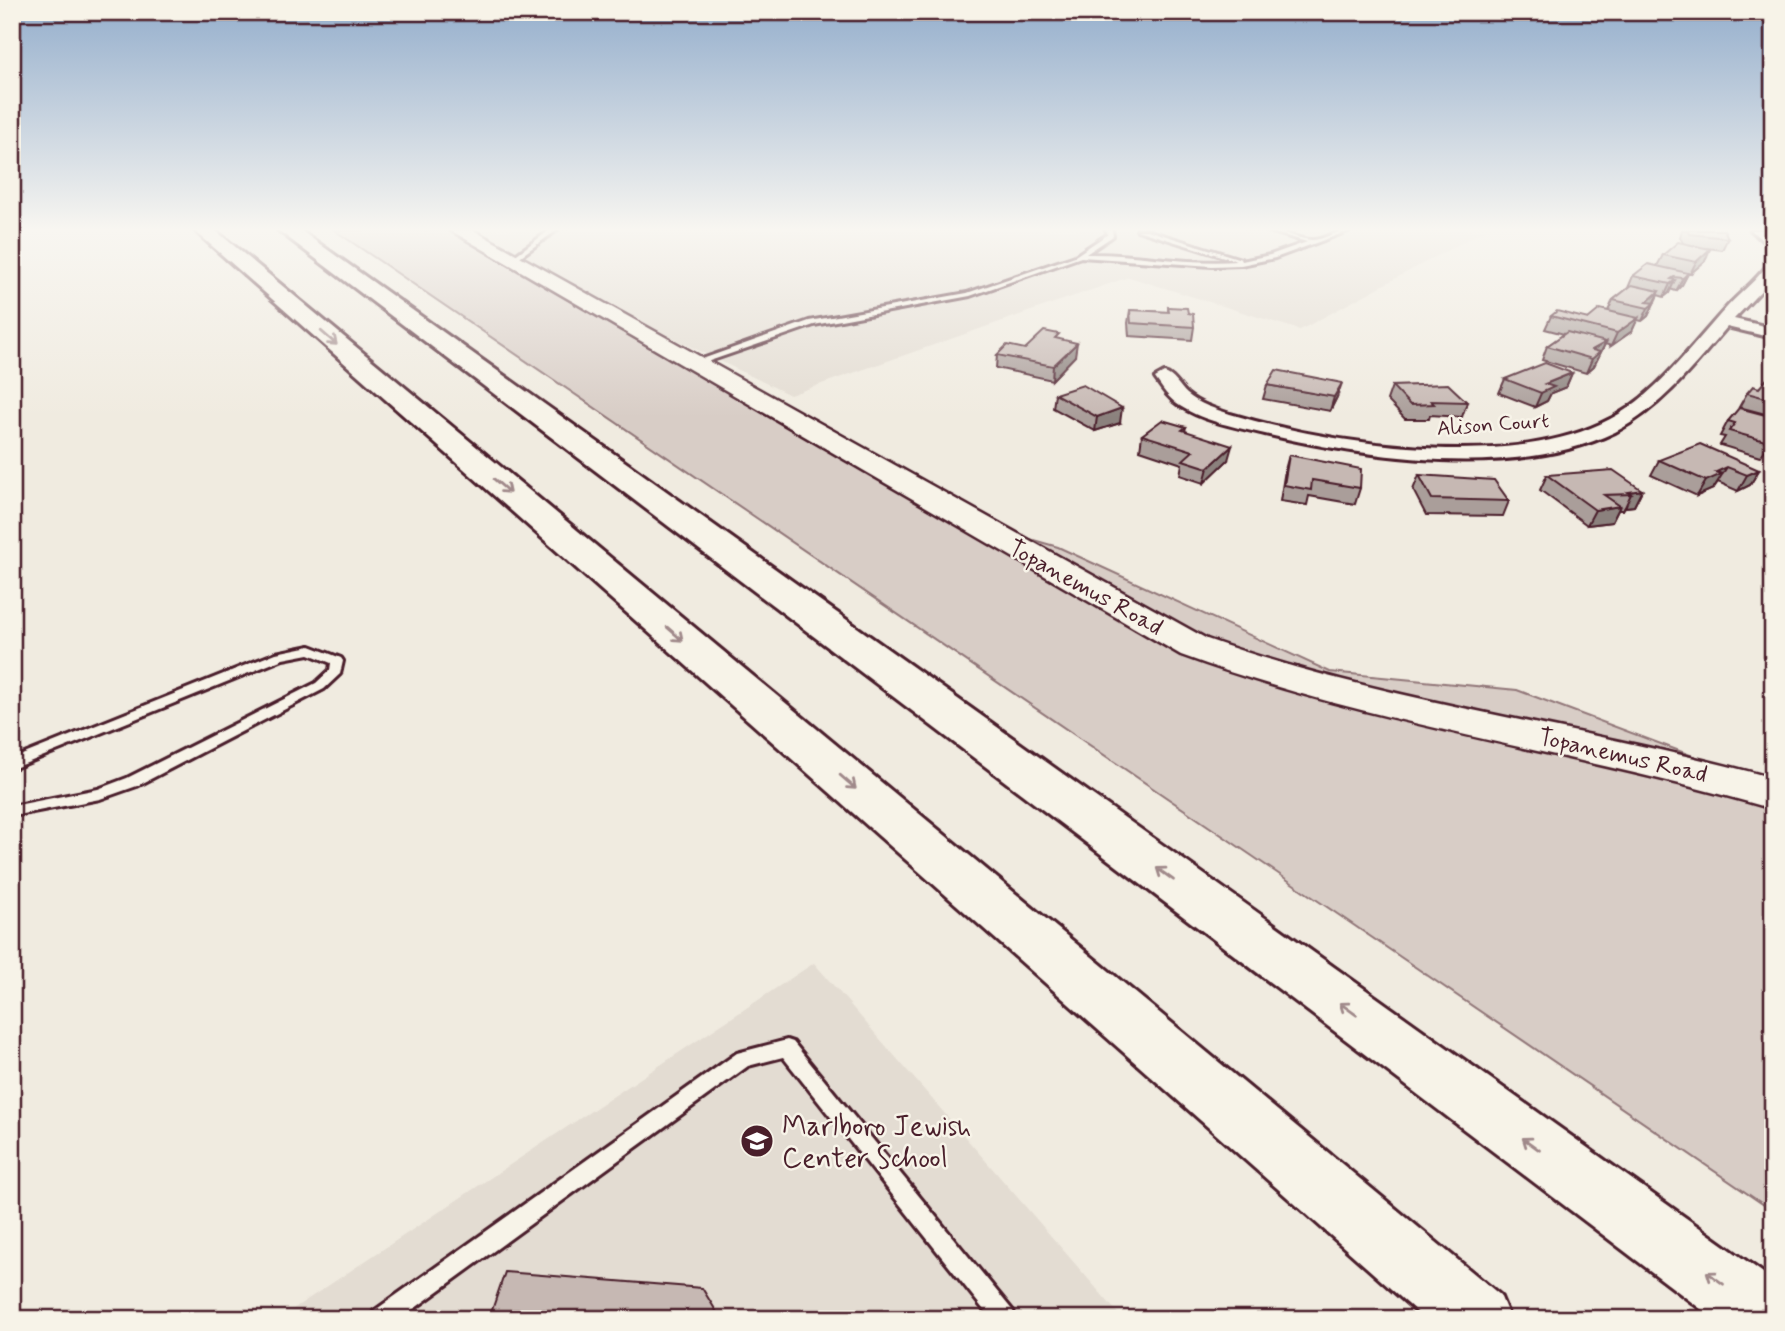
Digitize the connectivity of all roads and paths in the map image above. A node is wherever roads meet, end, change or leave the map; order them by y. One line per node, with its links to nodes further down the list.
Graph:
1 (276, 292): 15 (highway, one-way to 15)
2 (372, 292): 16 (highway, one-way to 2)
3 (569, 292): 8 (street, Topanemus Road)
4 (976, 292): 8 (lane)
5 (1751, 292): 6 (street, Alison Court)
6 (1725, 322): 7 (street); 9 (street, Alison Court)
7 (1773, 333)
8 (695, 363): 11 (street, Topanemus Road)
9 (1164, 378)
10 (12, 764): 12 (lane)
11 (1773, 794)
12 (12, 811)
13 (382, 1319): 14 (lane)
14 (1005, 1319)
15 (1476, 1319)
16 (1770, 1319)

